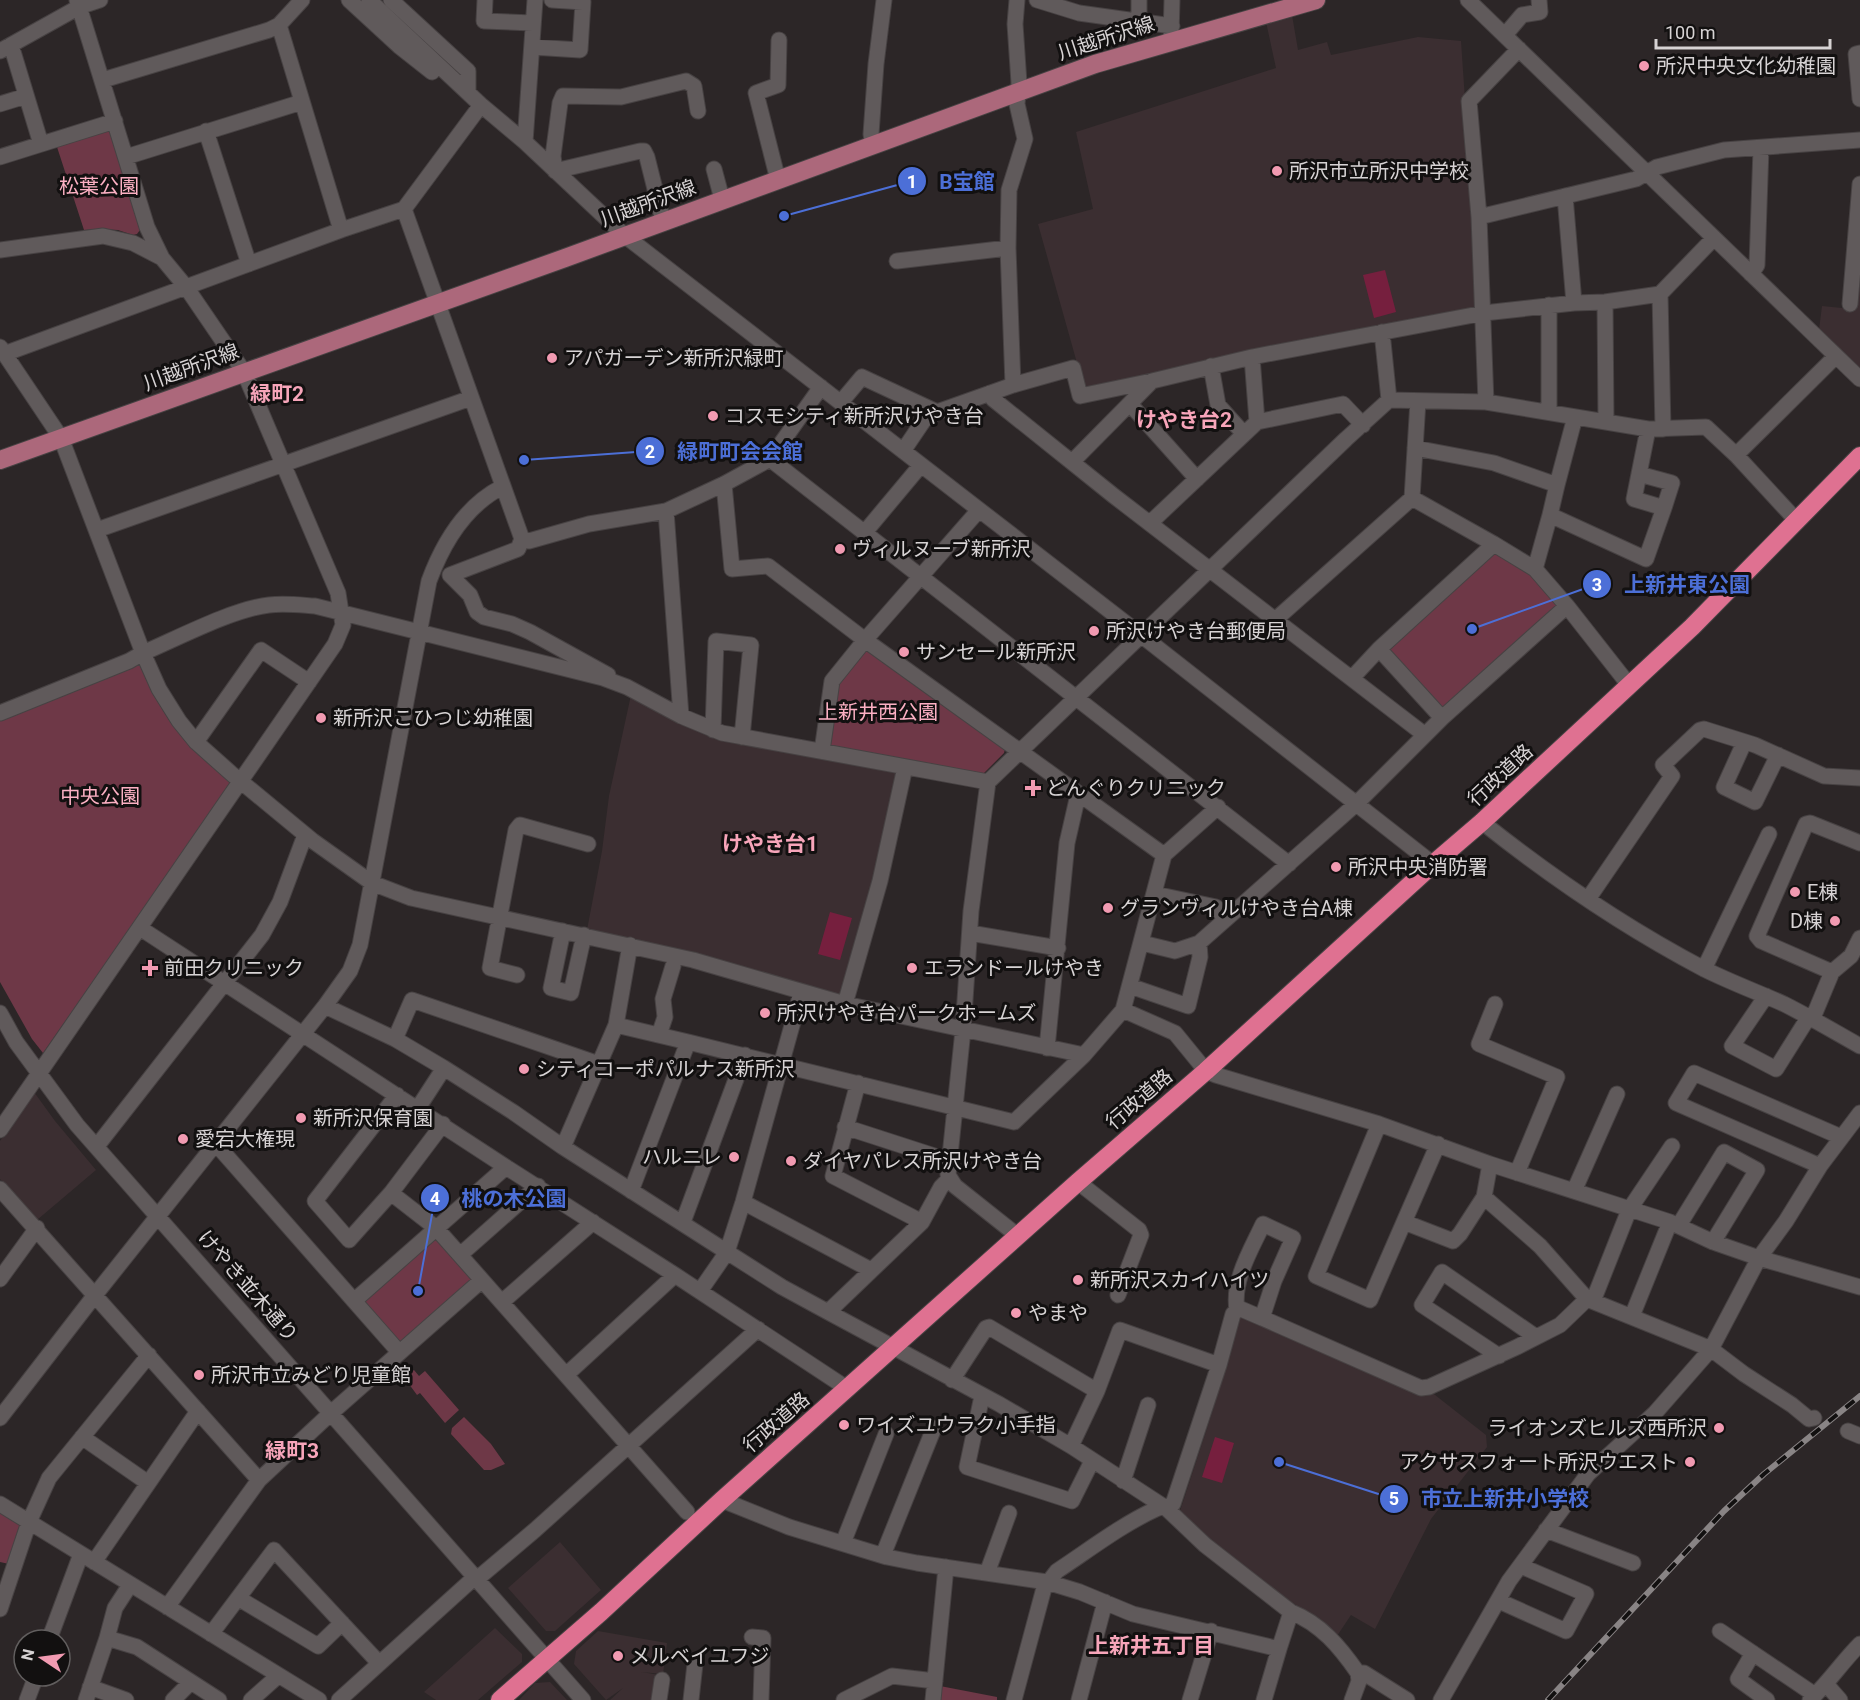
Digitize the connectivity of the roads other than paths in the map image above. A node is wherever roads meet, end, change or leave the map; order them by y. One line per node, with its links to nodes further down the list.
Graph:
1 (100, 0): 17 (street)
2 (302, 0): 21 (street)
3 (349, 0): 31 (street)
4 (369, 0): 31 (street)
5 (391, 0): 31 (street)
6 (485, 0): 20 (street)
7 (535, 0): 20 (street)
8 (552, 0): 25 (street)
9 (884, 0): 43 (street)
10 (1017, 0): 30 (street)
11 (1038, 0): 18 (street)
12 (1139, 0): 19 (street)
13 (1172, 0): 22 (street)
14 (1468, 0): 23 (street)
15 (1539, 0): 23 (street)
16 (1306, 1): 22 (main road, 川越所沢線)
17 (78, 3): 26 (street); 29 (street)
18 (1079, 6): 19 (street)
19 (1139, 22): 22 (street)
20 (533, 23): 25 (street)
21 (279, 25): 29 (street); 34 (street)
22 (1171, 34): 30 (main road, 川越所沢線)
23 (1505, 35): 27 (street)
24 (779, 39): 50 (street)
25 (532, 46): 41 (street)
26 (5, 48): 32 (street)
27 (1519, 49): 49 (street); 55 (street)
28 (1860, 53): 33 (street)
29 (103, 80): 38 (street)
30 (1018, 92): 43 (main road, 川越所沢線); 60 (street)
31 (468, 93): 36 (street)
32 (26, 96): 35 (street); 42 (street)
33 (1860, 99)
34 (302, 102): 39 (street); 57 (street)
35 (0, 104)
36 (481, 105): 41 (street); 54 (street)
37 (698, 111): 48 (street)
38 (115, 121): 42 (street); 46 (street)
39 (206, 131): 46 (street); 64 (street)
40 (1860, 140): 44 (street)
41 (525, 142): 48 (street)
42 (41, 144): 45 (street)
43 (873, 146): 50 (main road, 川越所沢線)
44 (1761, 148): 49 (street); 65 (street)
45 (0, 157)
46 (126, 157): 62 (street)
47 (714, 169): 53 (street)
48 (555, 171): 56 (street); 58 (street)
49 (1646, 172): 52 (street); 59 (street)
50 (778, 180): 53 (main road, 川越所沢線)
51 (1860, 184): 71 (street)
52 (1565, 196): 55 (street); 70 (street)
53 (722, 199): 56 (main road, 川越所沢線)
54 (404, 209): 57 (street); 69 (street)
55 (1479, 217): 73 (street)
56 (663, 221): 58 (main road, 川越所沢線)
57 (341, 230): 64 (street)
58 (624, 235): 69 (main road, 川越所沢線); 83 (street)
59 (1714, 238): 65 (street); 67 (street)
60 (1008, 248): 63 (street); 82 (street)
61 (0, 250): 62 (street)
62 (162, 258): 66 (street)
63 (897, 261)
64 (249, 264): 66 (street)
65 (1751, 274): 76 (street)
66 (186, 287): 75 (street); 79 (street)
67 (1660, 294): 68 (street); 97 (street)
68 (1605, 302): 70 (street); 95 (street)
69 (437, 303): 79 (main road, 川越所沢線); 85 (street)
70 (1574, 303): 72 (street)
71 (1850, 304)
72 (1549, 306): 73 (street); 92 (street)
73 (1484, 313): 74 (street); 89 (street)
74 (1382, 332): 77 (street); 86 (street)
75 (2, 351): 99 (street)
76 (1836, 356): 80 (street); 102 (street)
77 (1252, 357): 78 (street); 94 (street)
78 (1211, 366): 81 (street); 98 (street)
79 (244, 372): 99 (main road, 川越所沢線); 107 (street)
80 (1860, 380)
81 (1152, 381): 82 (street); 90 (street)
82 (1012, 385): 84 (street)
83 (821, 387): 88 (street); 104 (street)
84 (990, 393): 91 (street); 106 (street)
85 (471, 398): 107 (street); 113 (street)
86 (1389, 400): 87 (street); 96 (street)
87 (1418, 401): 89 (street); 100 (street)
88 (841, 402): 91 (street); 101 (street)
89 (1486, 402): 92 (street)
90 (1130, 404): 106 (street); 110 (street)
91 (937, 412): 101 (street)
92 (1549, 412): 93 (street)
93 (1575, 417): 95 (street); 112 (street)
94 (1257, 422): 96 (street); 98 (street)
95 (1606, 422): 97 (street)
96 (1363, 425): 125 (street)
97 (1656, 429): 102 (street); 109 (street)
98 (1244, 434): 110 (street)
99 (61, 438): 105 (main road, 川越所沢線); 121 (street)
100 (1415, 448): 112 (street); 114 (street)
101 (903, 451): 108 (street)
102 (1736, 455): 119 (street)
103 (1860, 456): 119 (highway, 行政道路)
104 (770, 459): 111 (street); 122 (street)
105 (0, 460)
106 (1072, 462): 120 (street)
107 (282, 464): 121 (street); 129 (street)
108 (921, 465): 116 (street); 122 (street)
109 (1639, 474): 115 (street); 115 (street)
110 (1197, 478): 120 (street)
111 (724, 484): 117 (street); 133 (street)
112 (1557, 485): 118 (street)
113 (502, 487): 123 (street); 131 (street)
114 (1412, 498): 124 (street); 130 (street)
115 (1664, 508): 118 (street)
116 (979, 510): 127 (street); 132 (street)
117 (666, 511): 123 (street); 142 (street)
118 (1550, 515): 126 (street)
119 (1796, 520): 138 (highway, 行政道路)
120 (1150, 523): 125 (street)
121 (97, 530): 135 (street)
122 (865, 532): 127 (street)
123 (522, 539): 139 (street)
124 (1494, 544): 126 (street); 134 (street)
125 (1209, 569): 130 (street); 132 (street)
126 (1535, 569): 128 (street)
127 (921, 578): 133 (street); 140 (street)
128 (1567, 606): 138 (street); 143 (street)
129 (342, 613): 131 (street); 135 (street); 137 (street)
130 (1275, 620): 136 (street)
131 (419, 632): 139 (street); 167 (street)
132 (1141, 635): 140 (street); 157 (street)
133 (865, 640): 149 (street); 150 (street)
134 (1379, 649): 136 (street); 143 (street)
135 (143, 653): 141 (street); 147 (street)
136 (1352, 678): 145 (street)
137 (309, 682): 147 (street); 154 (street)
138 (1629, 685): 159 (highway, 行政道路)
139 (627, 687): 142 (street)
140 (1075, 697): 149 (street); 158 (street)
141 (0, 713)
142 (681, 716): 144 (street)
143 (1442, 718): 145 (street)
144 (712, 730): 146 (street); 146 (street)
145 (1425, 735): 157 (street)
146 (742, 737): 150 (street)
147 (196, 742): 154 (street)
148 (1744, 743): 151 (street); 151 (street); 169 (street)
149 (1019, 750): 155 (street); 156 (street)
150 (822, 752): 152 (street)
151 (1778, 755): 153 (street)
152 (905, 767): 155 (street); 189 (street)
153 (1860, 778)
154 (241, 781): 161 (street); 172 (street)
155 (988, 782): 174 (street)
156 (1078, 795): 164 (street); 180 (street)
157 (1356, 804): 165 (street); 166 (street)
158 (1218, 807): 164 (street); 165 (street)
159 (1482, 822): 166 (highway, 行政道路); 169 (street)
160 (1769, 834): 182 (street)
161 (305, 835): 167 (street); 185 (street)
162 (1860, 843): 183 (street)
163 (588, 844): 170 (street)
164 (1164, 855): 168 (street)
165 (1288, 864): 171 (street)
166 (1433, 864): 208 (highway, 行政道路)
167 (372, 883): 170 (street); 191 (street)
168 (1155, 894): 171 (street); 177 (street)
169 (1588, 899): 182 (street)
170 (501, 919): 173 (street); 184 (street)
171 (1225, 919): 178 (street)
172 (140, 928): 185 (street); 209 (street)
173 (563, 931): 175 (street); 175 (street)
174 (970, 933): 180 (street); 196 (street)
175 (584, 935): 179 (street)
176 (1860, 938): 183 (street)
177 (1142, 943): 178 (street); 186 (street)
178 (1199, 943): 186 (street)
179 (630, 945): 187 (street); 195 (street)
180 (1059, 948): 202 (street)
181 (673, 966): 198 (street)
182 (1704, 969): 188 (street)
183 (1832, 972): 194 (street)
184 (517, 975)
185 (225, 983): 197 (street); 223 (street)
186 (1130, 986): 192 (street)
187 (801, 993): 189 (street); 206 (street)
188 (1766, 996): 194 (street); 194 (street)
189 (844, 1004): 196 (street)
190 (1495, 1004): 230 (street)
191 (325, 1006): 197 (street); 199 (street)
192 (1123, 1010): 204 (street); 208 (street)
193 (0, 1013): 209 (street, けやき並木通り)
194 (1810, 1019): 201 (street)
195 (616, 1025): 198 (street); 205 (street)
196 (963, 1030): 202 (street); 214 (street)
197 (303, 1034): 212 (street); 221 (street)
198 (659, 1035): 200 (street)
199 (395, 1039): 205 (street); 207 (street)
200 (688, 1042): 203 (street); 235 (street)
201 (1860, 1046)
202 (1047, 1048): 204 (street)
203 (745, 1055): 206 (street); 243 (street)
204 (1084, 1055): 214 (street)
205 (599, 1064): 225 (street)
206 (782, 1065): 210 (street); 239 (street)
207 (444, 1068): 213 (street); 225 (street)
208 (1206, 1071): 217 (street); 232 (highway, 行政道路)
209 (38, 1074): 219 (street); 223 (street, けやき並木通り)
210 (858, 1083): 214 (street); 218 (street)
211 (1617, 1094): 236 (street)
212 (397, 1095): 213 (street); 237 (street)
213 (418, 1108): 216 (street)
214 (955, 1108): 226 (street)
215 (1860, 1113): 220 (street)
216 (443, 1124): 229 (street); 237 (street)
217 (1379, 1124): 222 (street); 245 (street)
218 (845, 1127): 226 (street); 244 (street)
219 (0, 1130)
220 (1841, 1137): 228 (street); 228 (street)
221 (216, 1144): 241 (street); 262 (street)
222 (1438, 1144): 227 (street); 245 (street)
223 (97, 1146): 241 (street, けやき並木通り)
224 (1672, 1146): 240 (street)
225 (563, 1147): 235 (street)
226 (950, 1161): 231 (street)
227 (1490, 1164): 230 (street); 238 (street)
228 (1820, 1166): 253 (street)
229 (506, 1167): 233 (street); 248 (street)
230 (1517, 1173): 236 (street)
231 (949, 1179): 244 (street); 249 (street)
232 (1078, 1182): 249 (highway, 行政道路); 261 (street)
233 (538, 1186): 242 (street); 252 (street)
234 (0, 1189): 247 (street)
235 (631, 1191): 243 (street)
236 (1575, 1191): 240 (street)
237 (391, 1193): 248 (street)
238 (1484, 1197): 245 (street); 263 (street)
239 (743, 1202): 251 (street); 254 (street)
240 (1629, 1210): 246 (street); 263 (street)
241 (159, 1216): 260 (street); 284 (street, けやき並木通り)
242 (593, 1222): 255 (street); 264 (street)
243 (683, 1222): 251 (street)
244 (922, 1222): 254 (street)
245 (1404, 1222)
246 (1674, 1224): 250 (street); 250 (street); 267 (street)
247 (37, 1228): 256 (street); 260 (street)
248 (436, 1228): 252 (street); 262 (street)
249 (1018, 1236): 271 (highway, 行政道路)
250 (1713, 1242): 253 (street)
251 (727, 1252): 259 (street); 266 (street)
252 (460, 1255): 257 (street)
253 (1759, 1258): 258 (street); 272 (street)
254 (871, 1270): 266 (street)
255 (675, 1275): 259 (street); 277 (street)
256 (0, 1279)
257 (482, 1280): 264 (street); 273 (street)
258 (1860, 1287)
259 (700, 1291): 269 (street)
260 (95, 1295): 274 (street); 286 (street)
261 (1118, 1295)
262 (355, 1300): 273 (street)
263 (1590, 1300): 267 (street); 270 (street)
264 (502, 1302): 277 (street)
265 (1237, 1310): 268 (street); 268 (street); 276 (street)
266 (828, 1312): 271 (street)
267 (1632, 1316): 272 (street)
268 (1262, 1318): 275 (street)
269 (758, 1329): 279 (street); 290 (street)
270 (1536, 1337): 275 (street); 275 (street)
271 (894, 1348): 278 (street); 279 (highway, 行政道路)
272 (1712, 1348): 285 (street); 302 (street)
273 (399, 1352): 284 (street)
274 (149, 1356): 283 (street); 289 (street)
275 (1499, 1356)
276 (1219, 1365): 280 (street); 298 (street)
277 (566, 1376): 290 (street)
278 (952, 1380): 280 (street); 281 (street)
279 (848, 1389): 296 (highway, 行政道路)
280 (1097, 1391): 291 (street)
281 (982, 1396): 291 (street); 292 (street)
282 (1148, 1405): 294 (street)
283 (198, 1411): 293 (street); 295 (street)
284 (331, 1413): 293 (street); 310 (street, けやき並木通り)
285 (1814, 1418)
286 (0, 1419)
287 (934, 1428): 304 (street)
288 (886, 1434): 303 (street)
289 (82, 1437): 295 (street); 301 (street)
290 (629, 1446): 299 (street); 310 (street)
291 (1071, 1446): 292 (street)
292 (1092, 1461): 294 (street)
293 (261, 1480): 316 (street)
294 (1123, 1481): 298 (street)
295 (148, 1483): 305 (street)
296 (722, 1500): 303 (street); 329 (highway, 行政道路)
297 (0, 1504): 301 (street)
298 (1166, 1508): 311 (street); 318 (street)
299 (687, 1512)
300 (1009, 1513): 309 (street)
301 (29, 1522): 305 (street); 317 (street)
302 (1546, 1530): 306 (street); 307 (street)
303 (843, 1543): 304 (street)
304 (883, 1556): 308 (street)
305 (87, 1558): 312 (street); 320 (street)
306 (1633, 1563)
307 (1521, 1566): 314 (street); 314 (street)
308 (946, 1567): 309 (street); 335 (street)
309 (987, 1573): 311 (street)
310 (476, 1578): 329 (street, けやき並木通り); 330 (street)
311 (1047, 1582): 315 (street); 352 (street)
312 (130, 1585): 316 (street); 325 (street)
313 (238, 1598): 319 (street); 319 (street); 323 (street)
314 (1499, 1601): 358 (street)
315 (1105, 1602): 321 (street); 353 (street)
316 (167, 1607): 323 (street)
317 (0, 1609)
318 (1291, 1612): 327 (street); 332 (street)
319 (342, 1623): 330 (street)
320 (55, 1628)
321 (1210, 1631): 327 (street); 354 (street)
322 (1720, 1631): 328 (street)
323 (211, 1634): 333 (street)
324 (752, 1637): 349 (street)
325 (107, 1638): 336 (street); 338 (street)
326 (1860, 1644): 337 (street)
327 (1279, 1649): 355 (street)
328 (1753, 1653): 337 (street); 359 (street)
329 (546, 1660): 345 (highway, 行政道路); 346 (street, けやき並木通り)
330 (379, 1663): 344 (street)
331 (694, 1664): 348 (street)
332 (1358, 1673): 356 (street); 357 (street)
333 (278, 1676): 342 (street); 343 (street)
334 (662, 1680): 347 (street)
335 (935, 1681): 350 (street); 351 (street)
336 (191, 1682): 340 (street); 341 (street)
337 (1817, 1693): 360 (street)
338 (88, 1694): 339 (street)
339 (126, 1700)
340 (172, 1700)
341 (219, 1700)
342 (251, 1700)
343 (319, 1700)
344 (339, 1700)
345 (500, 1700)
346 (583, 1700)
347 (660, 1700)
348 (691, 1700)
349 (761, 1700)
350 (844, 1700)
351 (933, 1700)
352 (1014, 1700)
353 (1079, 1700)
354 (1190, 1700)
355 (1263, 1700)
356 (1352, 1700)
357 (1407, 1700)
358 (1441, 1700)
359 (1767, 1700)
360 (1840, 1700)

